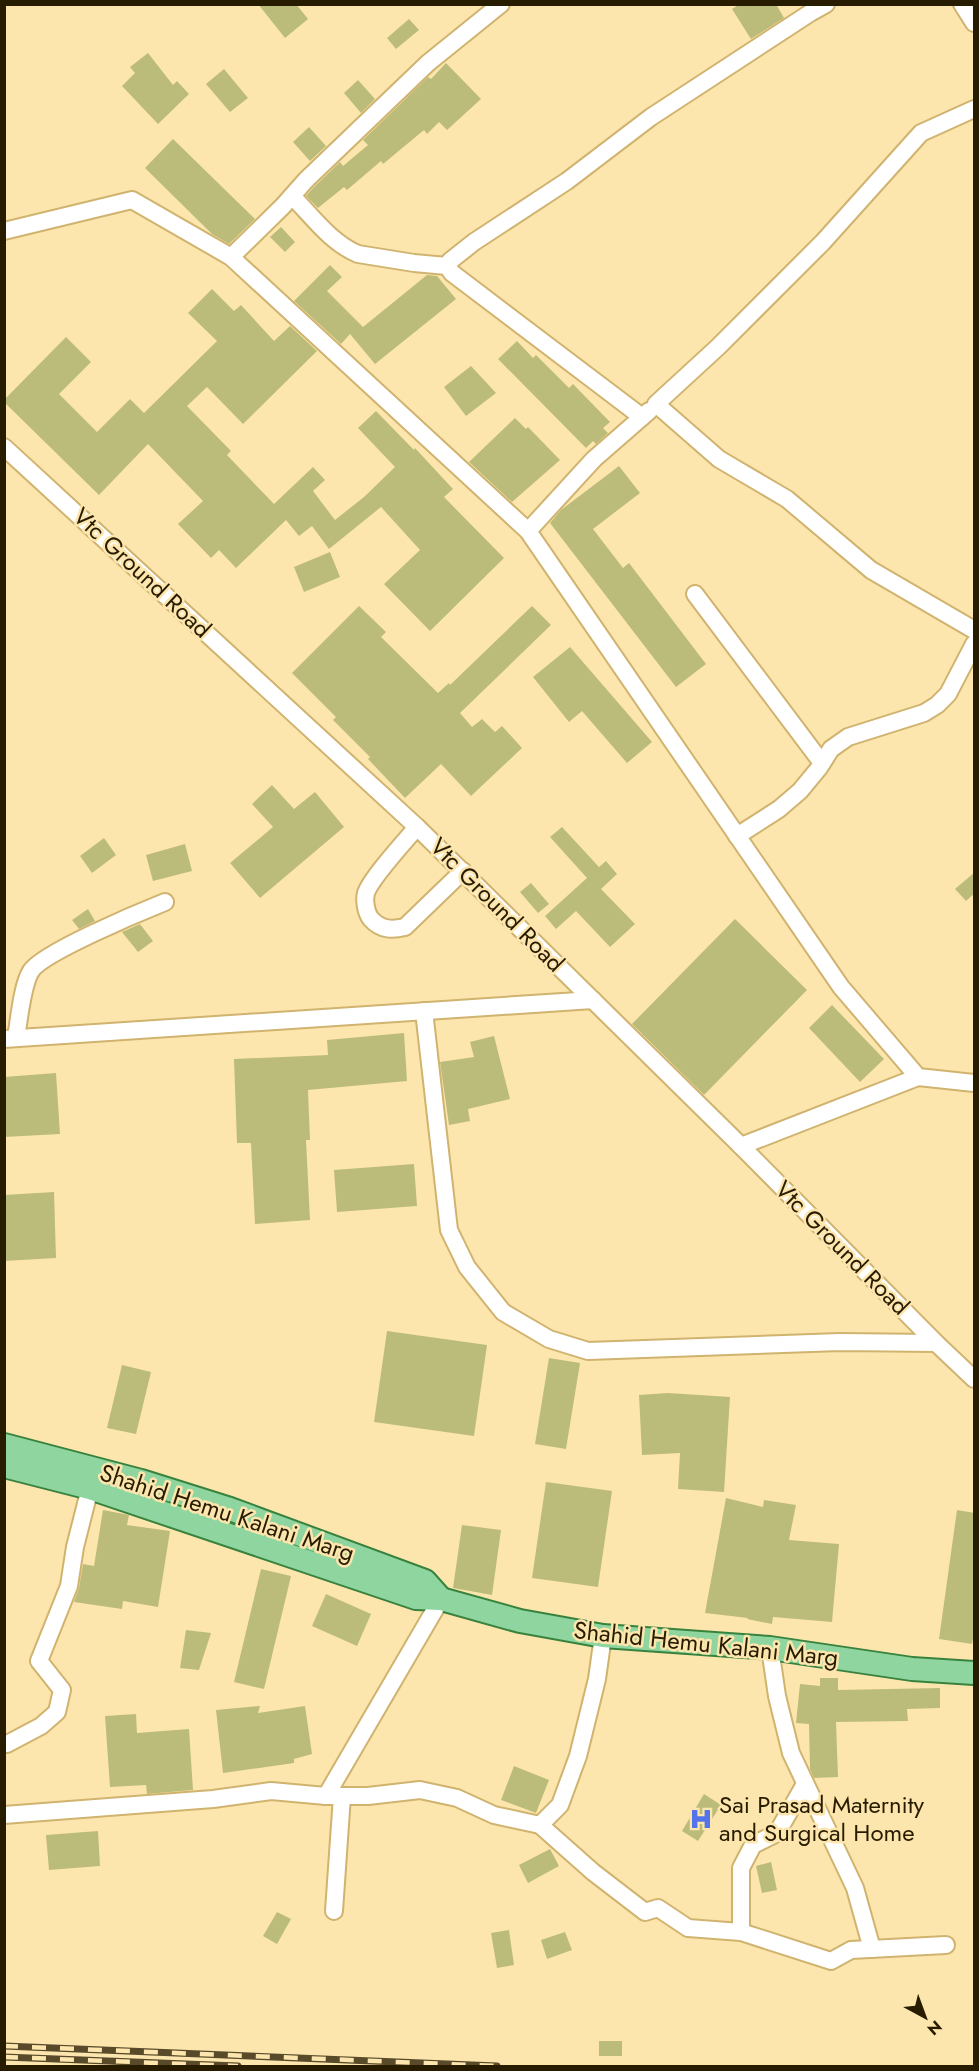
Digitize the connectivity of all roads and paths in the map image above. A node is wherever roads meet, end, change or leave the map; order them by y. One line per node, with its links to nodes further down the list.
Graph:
1 (501, 4): 6 (street)
2 (826, 4): 9 (street)
3 (963, 4): 4 (street)
4 (975, 23)
5 (975, 109): 10 (street)
6 (292, 196): 8 (street); 9 (street)
7 (4, 231): 8 (street)
8 (231, 257): 13 (street)
9 (447, 266): 11 (street)
10 (656, 404): 11 (street); 15 (street)
11 (642, 417): 13 (street)
12 (4, 447): 18 (street, Vtc Ground Road)
13 (528, 531): 19 (street)
14 (695, 594): 17 (street)
15 (975, 630)
16 (975, 644): 17 (street)
17 (822, 763): 19 (street)
18 (417, 826): 20 (street, Vtc Ground Road); 20 (street)
19 (737, 836): 25 (street)
20 (463, 871): 22 (street, Vtc Ground Road)
21 (165, 902): 24 (street)
22 (593, 1000): 23 (street); 27 (street, Vtc Ground Road)
23 (424, 1011): 24 (street); 28 (street)
24 (10, 1039)
25 (918, 1077): 26 (street); 27 (street)
26 (975, 1083)
27 (741, 1146): 28 (street, Vtc Ground Road)
28 (936, 1343): 29 (street, Vtc Ground Road)
29 (975, 1379)
30 (4, 1445): 33 (main road, Shahid Hemu Kalani Marg)
31 (4, 1466): 32 (main road, Shahid Hemu Kalani Marg)
32 (90, 1488): 33 (main road, Shahid Hemu Kalani Marg); 37 (street)
33 (441, 1599): 34 (main road, Shahid Hemu Kalani Marg); 39 (street)
34 (603, 1636): 35 (main road, Shahid Hemu Kalani Marg); 41 (street)
35 (770, 1648): 36 (main road, Shahid Hemu Kalani Marg); 38 (street)
36 (975, 1673)
37 (4, 1743)
38 (805, 1784): 43 (street); 45 (street)
39 (334, 1796): 40 (street); 41 (street); 42 (street)
40 (4, 1815)
41 (540, 1825): 43 (street)
42 (334, 1911)
43 (741, 1932): 45 (street)
44 (946, 1945): 45 (street)
45 (872, 1949)

